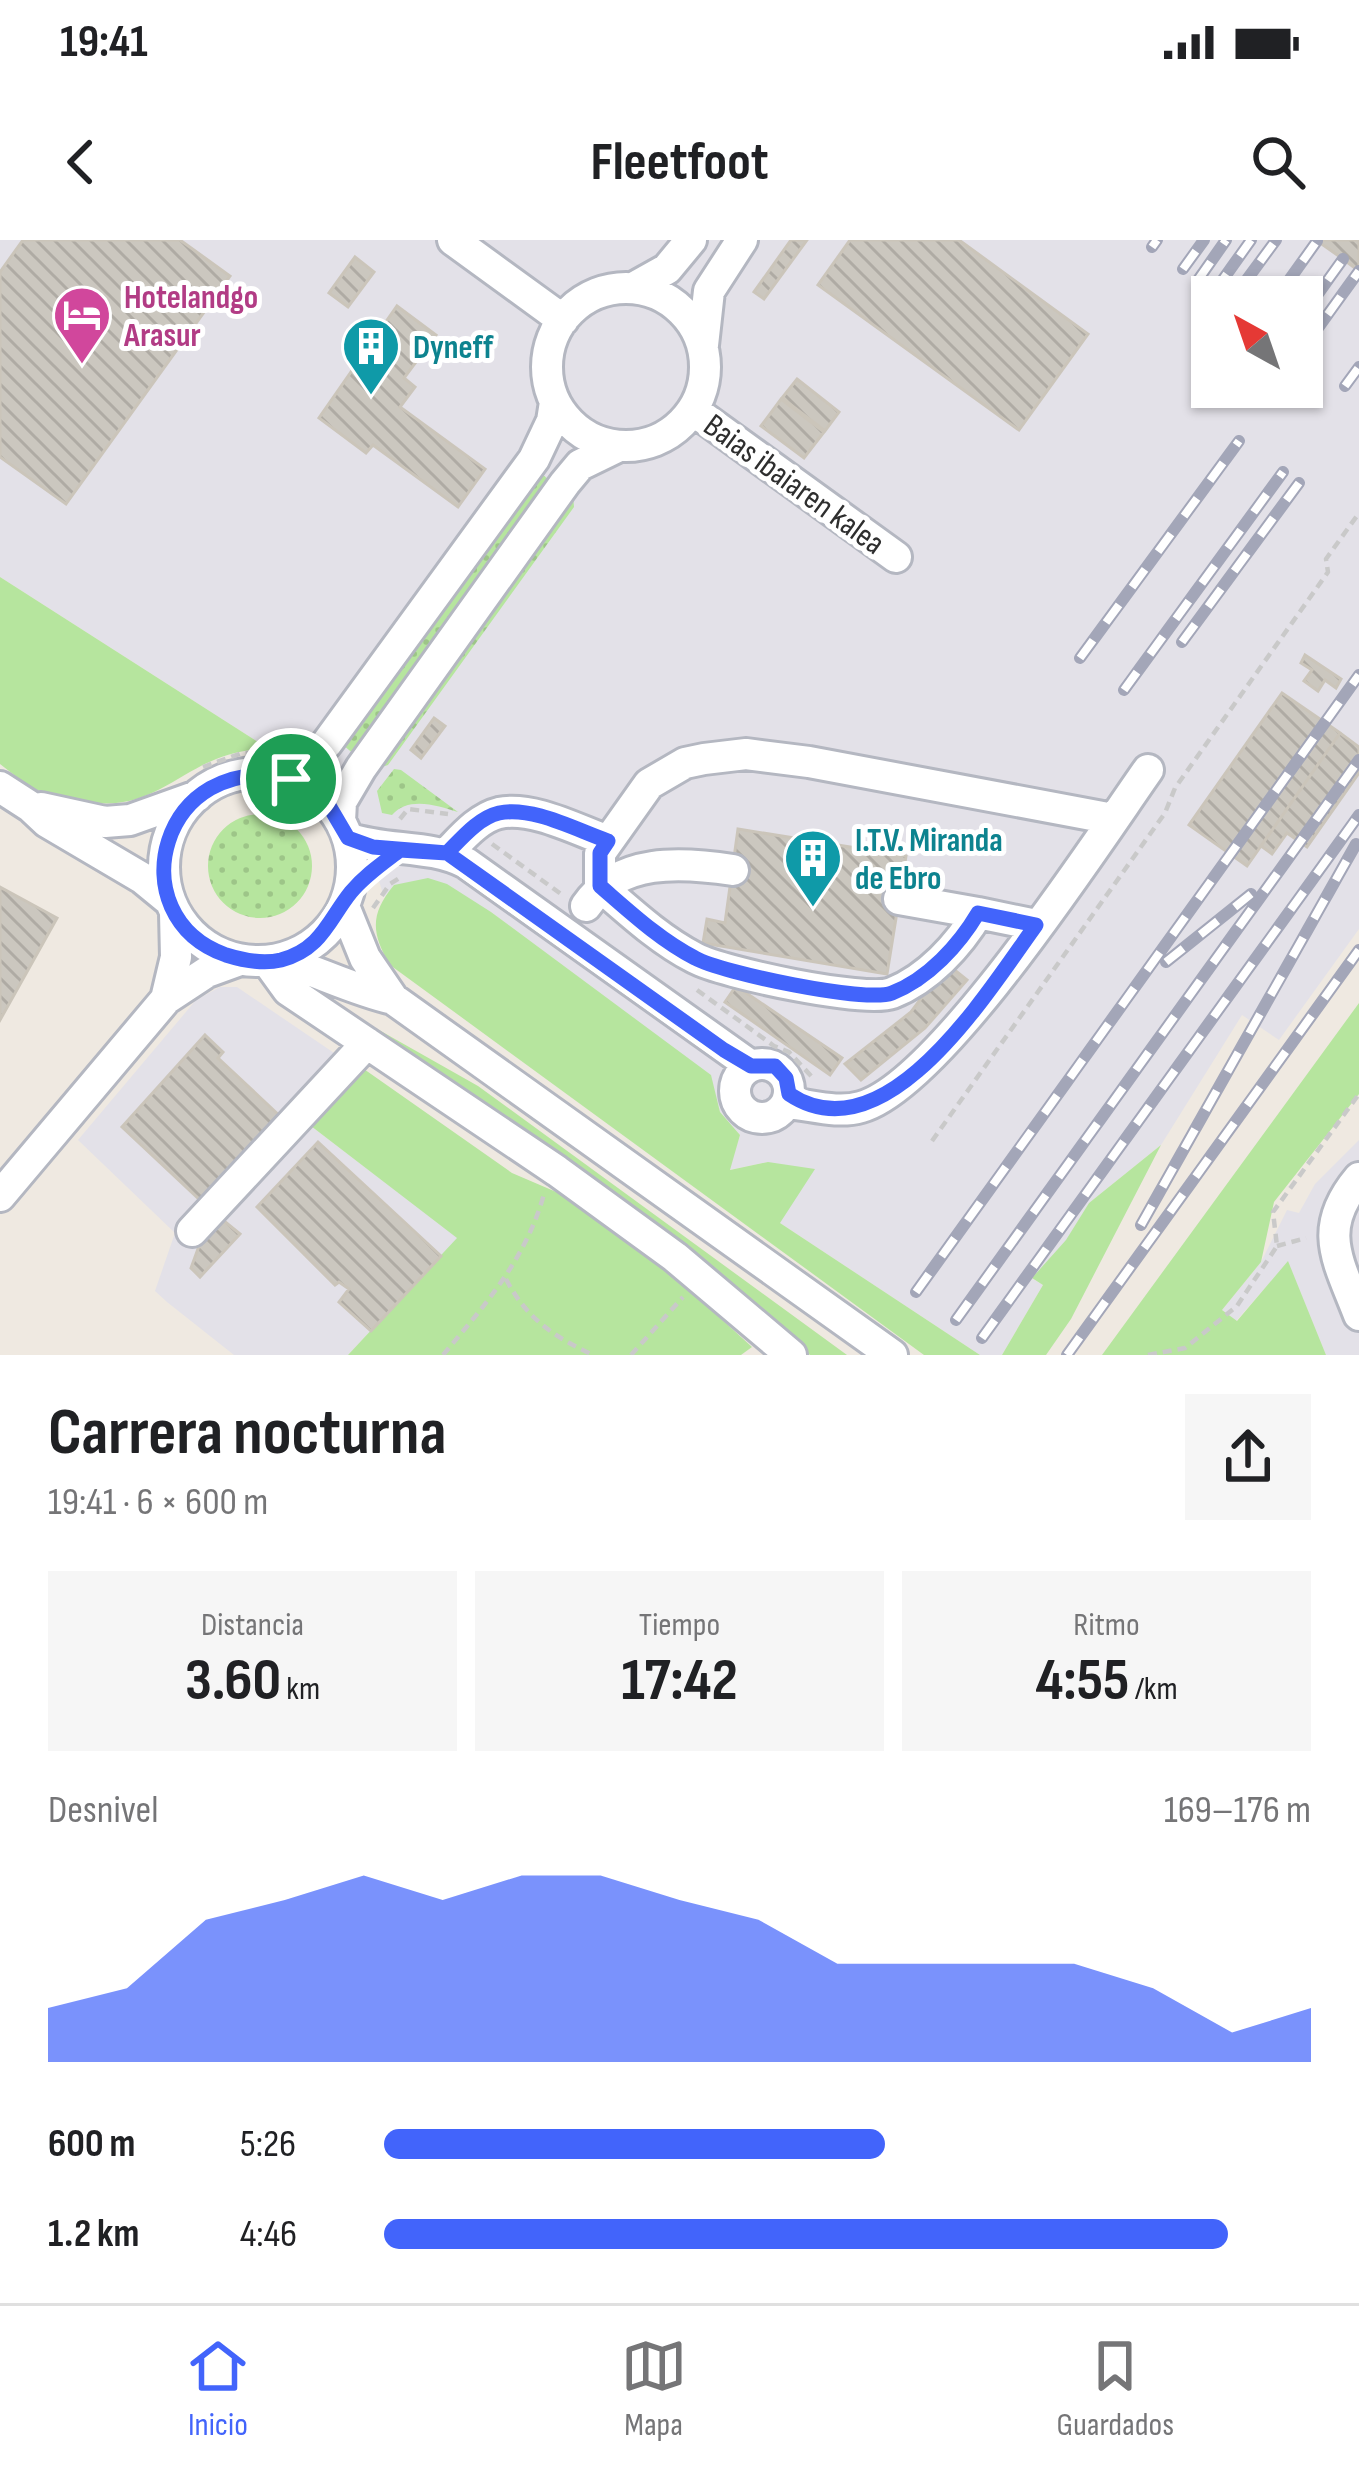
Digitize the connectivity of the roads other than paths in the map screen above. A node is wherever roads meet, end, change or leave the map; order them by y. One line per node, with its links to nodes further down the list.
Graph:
1 (453, 240): 5 (street)
2 (691, 240): 4 (street)
3 (742, 240): 6 (street)
4 (633, 288): 5 (street); 6 (street)
5 (563, 320): 7 (street)
6 (703, 345): 8 (street)
7 (555, 402): 9 (street); 12 (street)
8 (693, 410): 9 (street); 10 (street, Baias ibaiaren kalea)
9 (619, 446): 17 (street)
10 (896, 557)
11 (1148, 770): 16 (street)
12 (291, 779): 14 (street); 17 (street)
13 (0, 787): 15 (street)
14 (197, 796): 15 (street); 25 (street)
15 (32, 807): 25 (street)
16 (1113, 819): 18 (street); 27 (street)
17 (344, 830): 19 (street); 24 (street)
18 (608, 841): 20 (street); 22 (street)
19 (400, 850): 20 (street); 24 (street)
20 (447, 853): 32 (street)
21 (733, 870): 22 (street)
22 (593, 896): 26 (street)
23 (899, 899): 26 (street)
24 (346, 901): 28 (street); 29 (street)
25 (173, 907): 28 (street); 30 (street)
26 (978, 913): 27 (street)
27 (1036, 925): 33 (street)
28 (262, 960): 29 (street); 30 (street); 31 (street)
29 (393, 999): 39 (street)
30 (166, 1000): 35 (street)
31 (367, 1043): 36 (street); 38 (street)
32 (737, 1067): 33 (street); 33 (street)
33 (794, 1100)
34 (1359, 1178): 37 (street)
35 (0, 1196)
36 (191, 1231)
37 (1359, 1315)
38 (791, 1355)
39 (892, 1355)

